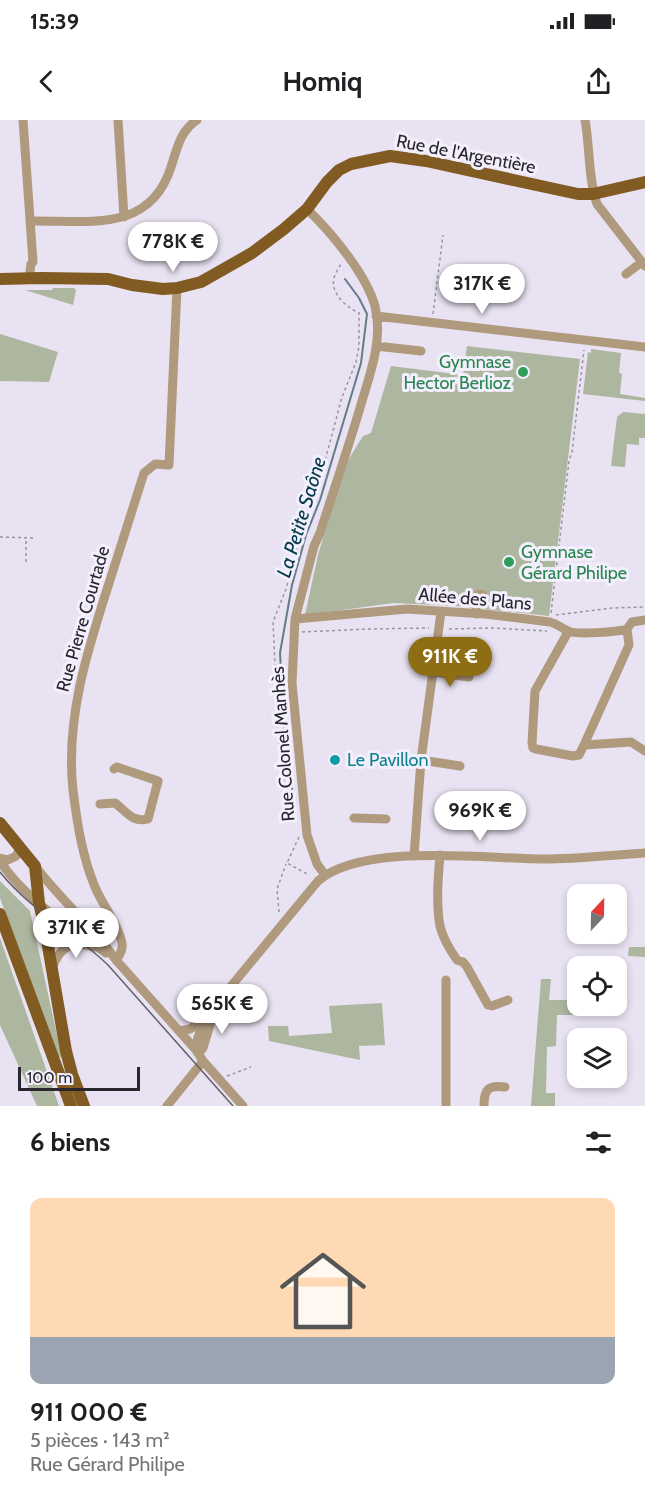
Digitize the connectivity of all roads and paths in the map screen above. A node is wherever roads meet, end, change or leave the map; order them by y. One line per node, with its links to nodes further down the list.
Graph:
1 (23, 120): 9 (street)
2 (118, 120): 8 (street)
3 (197, 120): 8 (street)
4 (585, 120): 6 (street)
5 (645, 182): 6 (main road, Rue de l'Argentière)
6 (593, 194): 7 (main road, Rue de l'Argentière); 11 (street)
7 (307, 209): 15 (main road, Rue de l'Argentière); 16 (street, Rue Colonel Manhès)
8 (124, 217): 9 (street)
9 (30, 221): 13 (street)
10 (443, 235): 17 (path)
11 (644, 264): 12 (street)
12 (627, 273)
13 (35, 278): 14 (main road, Rue de l'Argentière); 15 (main road, Rue de l'Argentière)
14 (0, 279)
15 (177, 288): 61 (street, Rue Pierre Courtade)
16 (376, 316): 17 (street); 19 (street, Rue Colonel Manhès)
17 (432, 322): 18 (street)
18 (585, 340): 20 (street); 27 (path, Allée des Plans)
19 (376, 346): 21 (street); 30 (street, Rue Colonel Manhès)
20 (645, 347)
21 (421, 351)
22 (0, 537): 23 (path)
23 (26, 538): 24 (path); 25 (path)
24 (36, 538)
25 (26, 562)
26 (483, 595): 29 (street)
27 (645, 607)
28 (441, 612): 29 (street, Allée des Plans); 30 (street, Allée des Plans); 32 (street)
29 (476, 614): 36 (street, Allée des Plans)
30 (296, 619): 56 (street, Rue Colonel Manhès)
31 (645, 620): 33 (street, Allée des Plans)
32 (439, 629): 34 (path); 35 (path); 37 (street)
33 (627, 629): 36 (street, Allée des Plans); 39 (street)
34 (547, 631)
35 (303, 632)
36 (568, 632): 39 (street)
37 (434, 672): 38 (street); 41 (street)
38 (469, 677)
39 (584, 746): 40 (street)
40 (645, 751)
41 (421, 760): 42 (street); 52 (street)
42 (460, 766)
43 (114, 769): 44 (street)
44 (99, 804)
45 (354, 818): 46 (street)
46 (386, 819)
47 (0, 823): 48 (main road)
48 (5, 835): 49 (main road)
49 (20, 849): 53 (street); 55 (main road)
50 (645, 854): 51 (street)
51 (440, 855): 52 (street); 64 (street)
52 (414, 856): 56 (street)
53 (0, 859): 57 (street)
54 (287, 863): 58 (path)
55 (35, 866): 57 (main road); 61 (street)
56 (325, 875): 65 (street)
57 (39, 903): 60 (street); 62 (main road)
58 (279, 912)
59 (0, 914): 72 (main road)
60 (101, 949): 61 (street); 62 (street)
61 (116, 960): 67 (street)
62 (51, 970): 73 (main road)
63 (446, 980): 76 (street)
64 (508, 1000)
65 (218, 1002): 66 (street); 68 (street)
66 (208, 1015): 67 (street); 68 (street)
67 (180, 1031): 68 (street)
68 (199, 1055): 74 (street); 75 (street)
69 (251, 1067): 70 (path)
70 (226, 1076)
71 (505, 1087): 77 (street)
72 (71, 1106)
73 (84, 1106)
74 (166, 1106)
75 (243, 1106)
76 (446, 1106)
77 (484, 1106)

